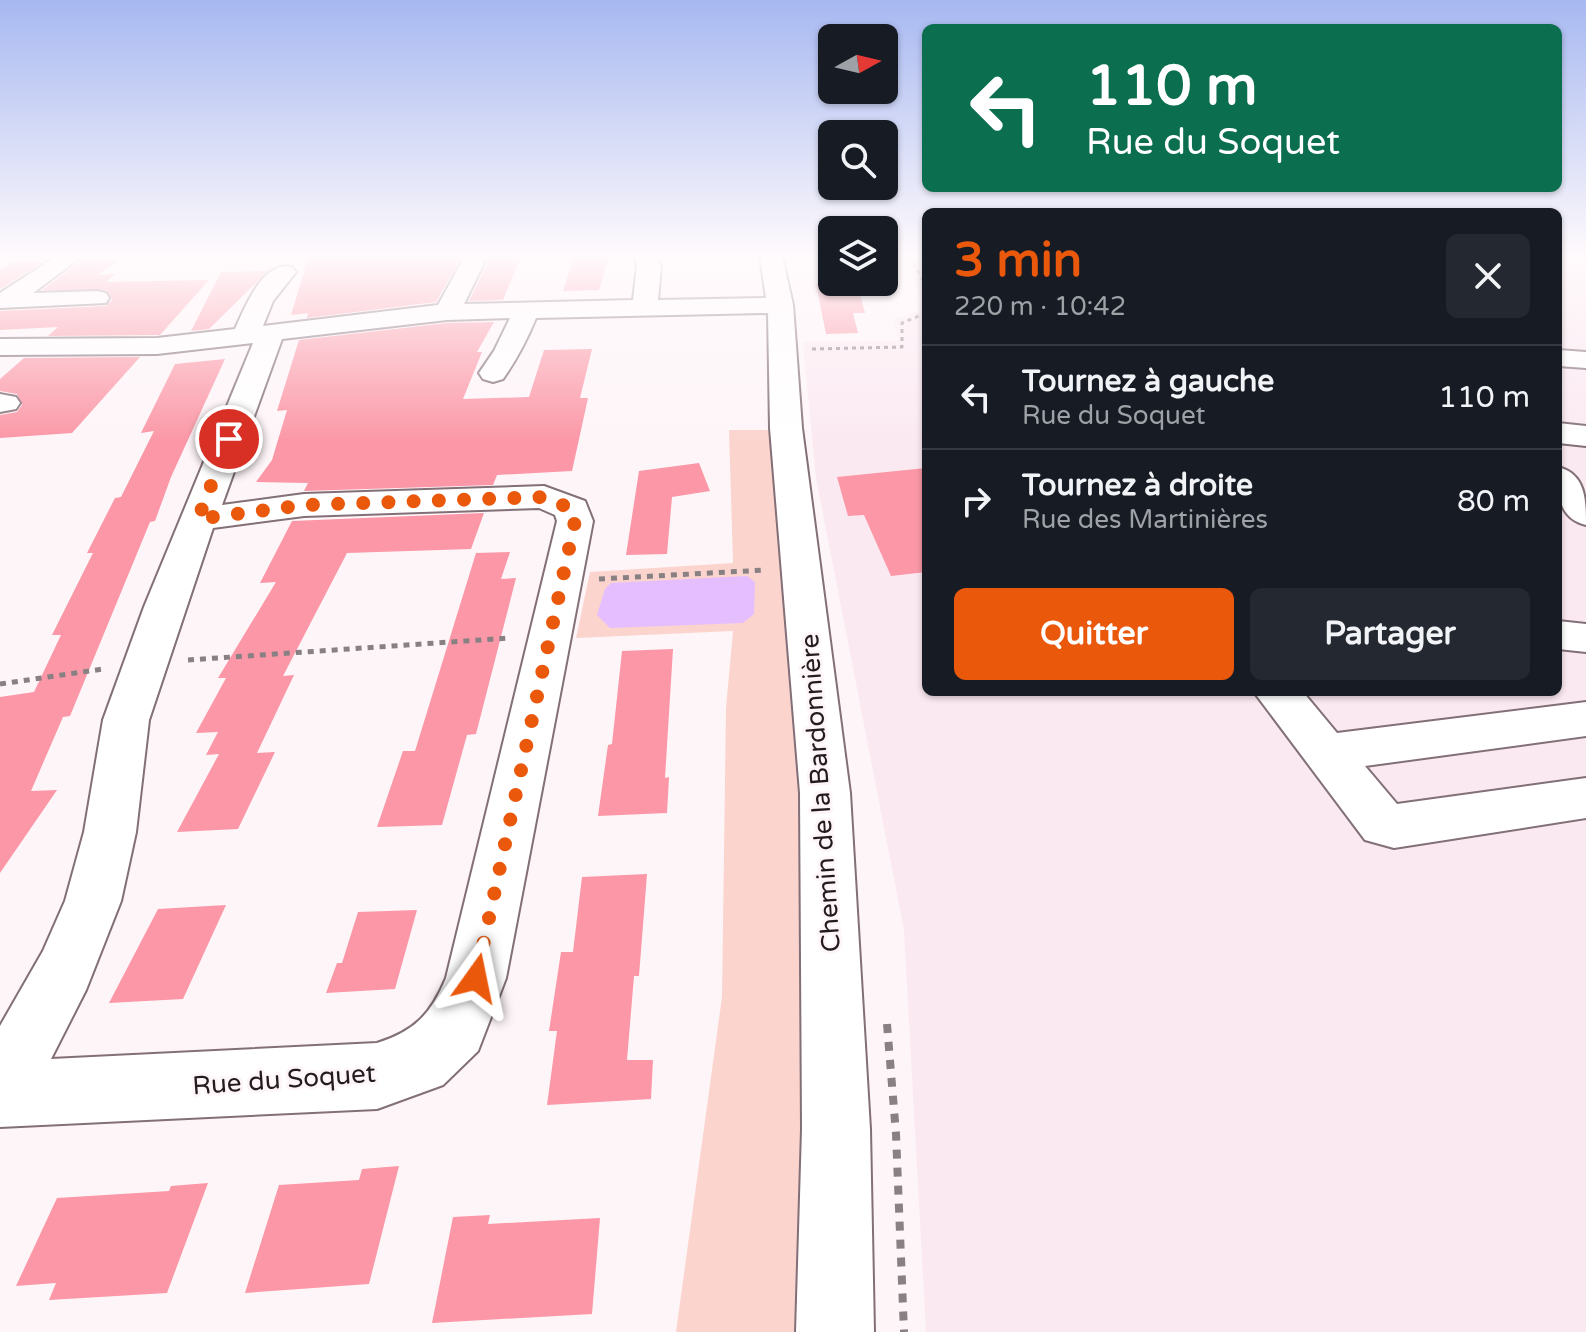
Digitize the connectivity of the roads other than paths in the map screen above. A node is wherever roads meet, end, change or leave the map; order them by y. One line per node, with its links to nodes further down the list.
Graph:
1 (259, 318): 5 (street)
2 (394, 318): 5 (street)
3 (523, 318): 9 (street)
4 (781, 318): 22 (street, Chemin de la Bardonnière)
5 (258, 334): 6 (street); 14 (street)
6 (0, 347)
7 (1562, 358): 8 (street)
8 (1586, 360)
9 (493, 373)
10 (1562, 433): 11 (street)
11 (1586, 436)
12 (1562, 482): 13 (street)
13 (1586, 514)
14 (198, 519): 21 (street); 21 (street, Rue du Soquet)
15 (1562, 635): 16 (street)
16 (1586, 638)
17 (1280, 696): 19 (street)
18 (1586, 719): 19 (street)
19 (1325, 753): 20 (street)
20 (1586, 798)
21 (0, 1091)
22 (835, 1332)

